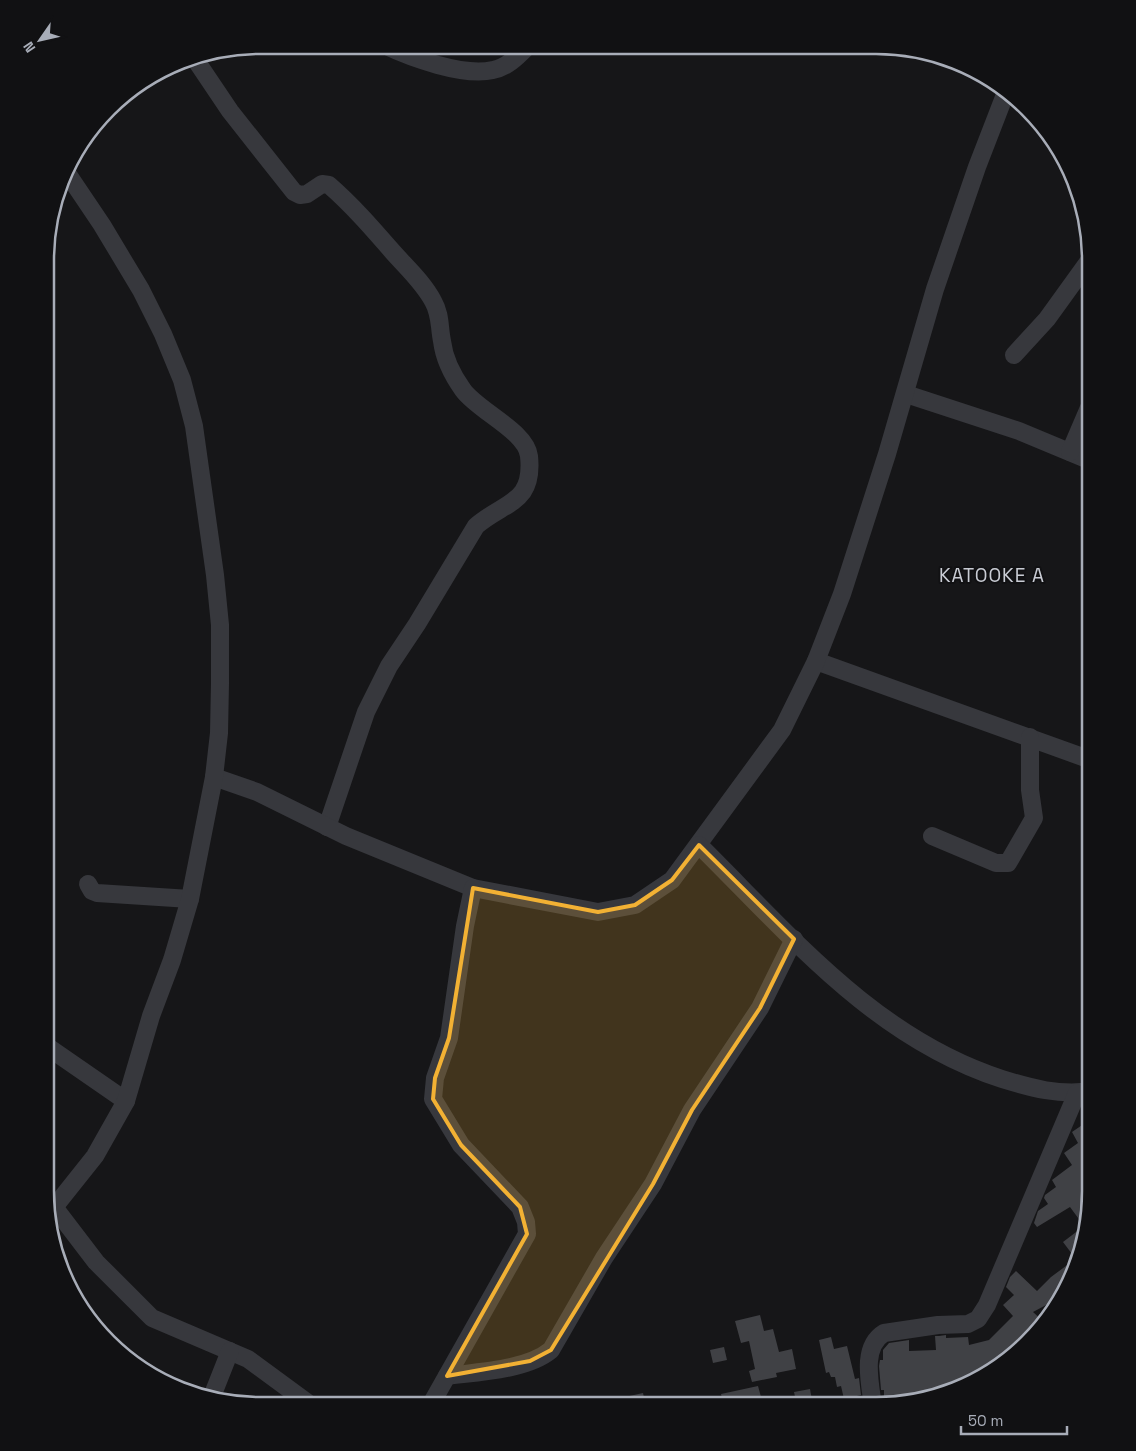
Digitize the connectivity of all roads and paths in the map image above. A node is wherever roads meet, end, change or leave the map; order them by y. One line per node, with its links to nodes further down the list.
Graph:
1 (411, 54): 2 (street)
2 (519, 54)
3 (198, 63): 16 (street)
4 (1004, 98): 8 (street)
5 (70, 178): 15 (street)
6 (1082, 270): 7 (street)
7 (1014, 354)
8 (906, 394): 10 (street); 12 (street)
9 (1082, 424): 10 (street)
10 (1070, 452): 11 (street)
11 (1082, 457)
12 (816, 661): 13 (street); 18 (street)
13 (1030, 737): 14 (street); 17 (street)
14 (1082, 757)
15 (214, 777): 16 (street); 21 (street)
16 (327, 827): 20 (street)
17 (932, 836)
18 (699, 845): 20 (street); 22 (street)
19 (88, 884): 21 (street)
20 (473, 888): 30 (street)
21 (190, 899): 26 (street)
22 (794, 939): 24 (street); 30 (street)
23 (54, 1051): 26 (street)
24 (1082, 1092)
25 (1082, 1096): 34 (street)
26 (126, 1101): 27 (street)
27 (54, 1207)
28 (56, 1216): 29 (street)
29 (230, 1351): 31 (street); 32 (street)
30 (447, 1376): 33 (street)
31 (214, 1392)
32 (300, 1397)
33 (435, 1397)
34 (872, 1397)

